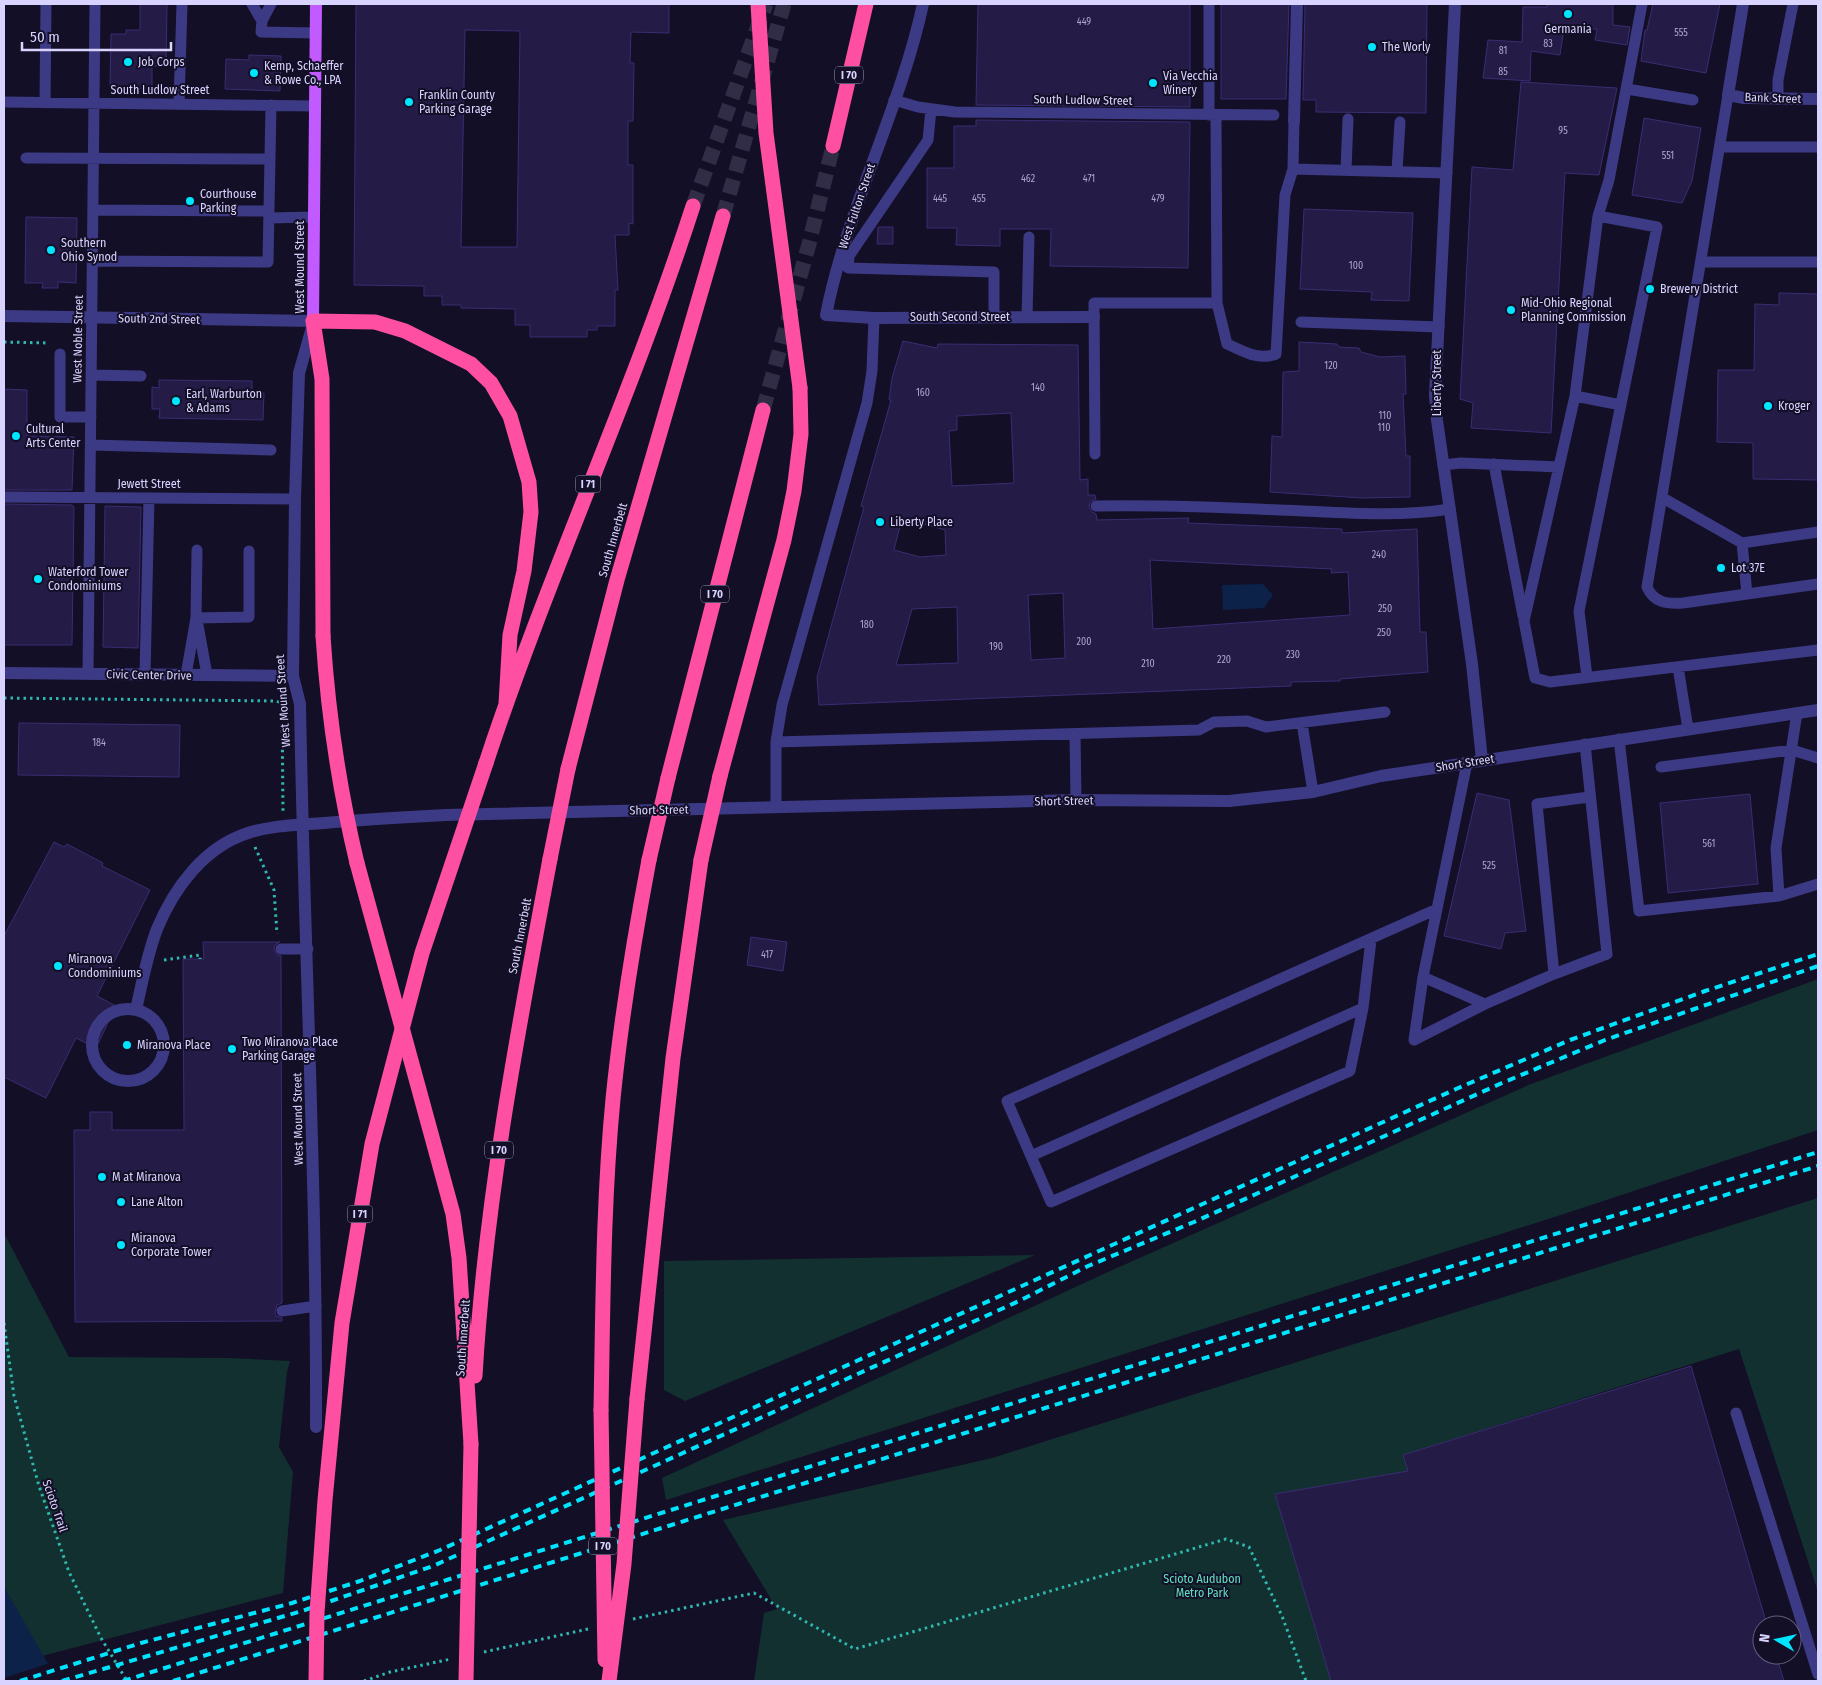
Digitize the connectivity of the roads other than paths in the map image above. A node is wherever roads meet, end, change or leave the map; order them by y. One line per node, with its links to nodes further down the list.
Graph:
1 (46, 4): 26 (lane)
2 (95, 4): 27 (lane, West Noble Street)
3 (182, 4): 28 (lane)
4 (252, 4): 17 (lane)
5 (262, 4): 17 (lane)
6 (271, 4): 17 (lane)
7 (316, 4): 18 (main road, West Mound Street)
8 (758, 4): 145 (highway, bridge)
9 (866, 4): 37 (highway, I 70)
10 (923, 4): 23 (street, West Fulton Street)
11 (1210, 4): 32 (lane)
12 (1296, 4): 35 (street)
13 (1455, 4): 46 (street, Liberty Street)
14 (1642, 4): 19 (lane)
15 (1743, 4): 20 (street)
16 (1793, 4): 21 (lane)
17 (262, 21): 18 (lane)
18 (316, 33): 30 (main road, West Mound Street)
19 (1626, 88): 24 (lane); 51 (lane)
20 (1728, 95): 21 (street, Bank Street); 38 (lane)
21 (1778, 99): 22 (street, Bank Street)
22 (1818, 99)
23 (894, 100): 31 (lane, South Ludlow Street); 58 (street, West Fulton Street)
24 (1694, 100)
25 (4, 102): 26 (lane, South Ludlow Street)
26 (45, 103): 27 (lane, South Ludlow Street)
27 (94, 103): 28 (lane, South Ludlow Street); 41 (lane, West Noble Street)
28 (179, 104): 29 (lane, South Ludlow Street)
29 (271, 105): 30 (lane, South Ludlow Street); 42 (lane)
30 (315, 106): 52 (main road, West Mound Street)
31 (931, 109): 32 (lane, South Ludlow Street); 60 (lane)
32 (1212, 115): 33 (lane, South Ludlow Street); 57 (lane)
33 (1274, 115)
34 (1348, 119): 44 (lane)
35 (1294, 121): 43 (lane)
36 (1400, 122): 45 (lane)
37 (833, 146)
38 (1720, 147): 39 (lane); 55 (lane)
39 (1818, 147)
40 (26, 158): 41 (lane)
41 (94, 159): 42 (lane); 48 (lane, West Noble Street)
42 (270, 159): 49 (lane)
43 (1292, 169): 44 (lane); 57 (lane)
44 (1346, 170): 45 (lane)
45 (1397, 172): 46 (lane)
46 (1447, 173): 67 (street, Liberty Street)
47 (693, 206): 105 (highway, I 71)
48 (93, 210): 49 (lane); 54 (lane, West Noble Street)
49 (269, 215): 52 (lane); 54 (lane)
50 (723, 216): 141 (highway, South Innerbelt / I 70, bridge)
51 (1598, 216): 71 (lane); 72 (lane)
52 (314, 217): 65 (main road, West Mound Street)
53 (1029, 236): 61 (lane)
54 (92, 261): 63 (lane, West Noble Street)
55 (1701, 262): 56 (lane); 84 (lane)
56 (1818, 262)
57 (1217, 303): 62 (lane)
58 (826, 315): 64 (street, South Second Street)
59 (4, 316): 63 (street, South 2nd Street)
60 (994, 317): 61 (street, South Second Street); 64 (street, South Second Street)
61 (1027, 317): 62 (street, South Second Street)
62 (1094, 317): 77 (lane)
63 (92, 318): 65 (street, South 2nd Street); 69 (lane, West Noble Street)
64 (874, 318): 113 (lane)
65 (313, 321): 85 (street, West Mound Street); 105 (highway); 141 (highway, bridge)
66 (1301, 322): 67 (lane)
67 (1438, 326): 78 (street, Liberty Street)
68 (60, 354): 74 (lane)
69 (91, 375): 70 (lane); 74 (lane, West Noble Street)
70 (141, 376)
71 (1574, 396): 72 (lane); 80 (lane)
72 (1621, 405): 104 (lane)
73 (763, 410): 145 (highway, I 70, bridge)
74 (91, 417): 75 (lane, West Noble Street)
75 (91, 445): 76 (lane); 82 (lane, West Noble Street)
76 (271, 450)
77 (1096, 454)
78 (1443, 464): 79 (lane); 87 (street, Liberty Street)
79 (1494, 464): 80 (lane); 95 (lane)
80 (1559, 467): 95 (lane)
81 (4, 497): 82 (lane, Jewett Street)
82 (90, 498): 83 (lane, Jewett Street); 99 (lane, West Noble Street)
83 (149, 498): 85 (lane, Jewett Street); 100 (lane)
84 (1663, 498): 89 (lane); 93 (lane)
85 (295, 499): 103 (street, West Mound Street)
86 (1096, 506): 87 (lane)
87 (1450, 509): 117 (street, Liberty Street)
88 (1818, 532): 89 (lane)
89 (1742, 544): 93 (lane)
90 (197, 550): 94 (lane)
91 (249, 551): 94 (lane)
92 (1818, 584): 93 (lane)
93 (1747, 594)
94 (196, 618): 101 (lane); 102 (lane)
95 (1524, 621): 104 (lane)
96 (1818, 650): 97 (lane)
97 (1678, 667): 104 (lane); 110 (lane)
98 (4, 673): 99 (street, Civic Center Drive)
99 (88, 674): 100 (street, Civic Center Drive)
100 (145, 675): 101 (street, Civic Center Drive)
101 (186, 675): 102 (street, Civic Center Drive)
102 (207, 675): 103 (street, Civic Center Drive)
103 (294, 676): 124 (street, West Mound Street)
104 (1587, 677)
105 (506, 704): 143 (highway, I 71, bridge)
106 (1818, 710): 108 (street, Short Street)
107 (1385, 712): 109 (lane)
108 (1798, 713): 110 (street, Short Street); 115 (lane)
109 (1302, 723): 111 (lane); 120 (lane)
110 (1688, 729): 112 (street, Short Street)
111 (1076, 734): 113 (lane); 122 (lane)
112 (1619, 739): 114 (street, Short Street); 126 (lane)
113 (776, 742): 123 (lane)
114 (1585, 744): 117 (street, Short Street); 121 (lane)
115 (1792, 750): 116 (lane); 119 (lane); 126 (lane)
116 (1818, 758)
117 (1482, 760): 118 (street, Short Street)
118 (1467, 763): 120 (street, Short Street); 127 (lane)
119 (1661, 767)
120 (1313, 792): 122 (street, Short Street)
121 (1590, 797): 131 (lane); 131 (lane)
122 (1076, 800): 123 (street, Short Street)
123 (776, 807): 124 (street, Short Street)
124 (302, 825): 130 (street, West Mound Street); 135 (street)
125 (1818, 884): 126 (lane)
126 (1779, 896)
127 (1437, 909): 128 (lane); 132 (lane)
128 (1371, 940): 134 (lane); 136 (lane)
129 (279, 944): 130 (lane)
130 (308, 949): 137 (street, West Mound Street)
131 (1554, 974): 133 (lane)
132 (1423, 977): 133 (lane); 133 (lane)
133 (1486, 1004)
134 (1363, 1008): 136 (lane); 136 (lane)
135 (136, 1010): 135 (street)
136 (1031, 1156)
137 (316, 1306): 138 (lane); 140 (street, West Mound Street)
138 (282, 1311)
139 (1736, 1413): 142 (lane)
140 (316, 1427)
141 (471, 1444): 144 (highway, South Innerbelt / I 70, bridge)
142 (1818, 1674)
143 (316, 1681)
144 (466, 1681)
145 (607, 1681)

